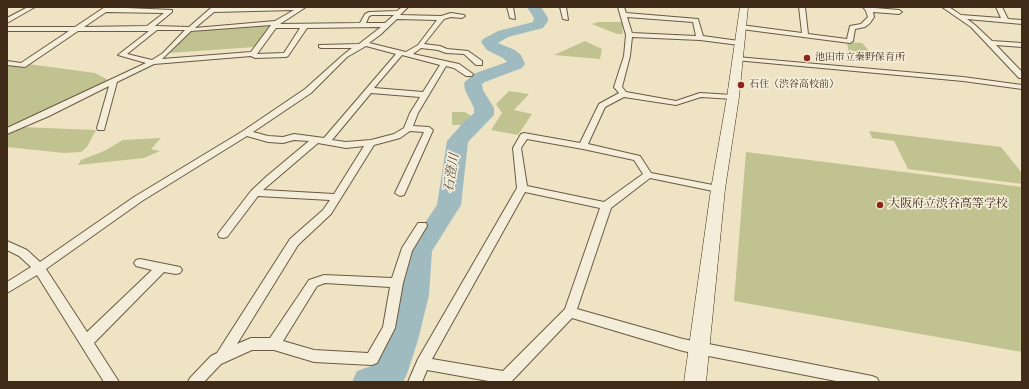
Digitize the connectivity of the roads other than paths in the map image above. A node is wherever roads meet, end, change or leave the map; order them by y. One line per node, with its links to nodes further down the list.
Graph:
1 (32, 7): 24 (street)
2 (510, 7): 21 (street)
3 (563, 7): 22 (street)
4 (621, 7): 16 (street)
5 (744, 7): 30 (street)
6 (802, 7): 36 (street)
7 (894, 7): 15 (street)
8 (945, 7): 19 (street)
9 (999, 7): 23 (street)
10 (107, 8): 32 (street); 33 (street)
11 (215, 8): 12 (street); 34 (street)
12 (302, 8): 26 (street)
13 (868, 9): 15 (street); 36 (street)
14 (400, 12): 20 (street); 28 (street); 29 (street)
15 (899, 12): 18 (street)
16 (624, 15): 35 (street); 37 (street)
17 (462, 16): 20 (street)
18 (905, 17)
19 (962, 17): 23 (street); 39 (street)
20 (442, 18): 43 (street)
21 (513, 18)
22 (566, 19)
23 (1006, 20): 25 (street)
24 (7, 21)
25 (1022, 22)
26 (276, 24): 27 (street); 34 (street); 45 (street)
27 (305, 25): 28 (street); 45 (street)
28 (362, 25): 29 (street)
29 (388, 25): 40 (street)
30 (741, 27): 36 (street); 38 (street)
31 (7, 29): 32 (street)
32 (77, 29): 33 (street); 48 (street)
33 (151, 29): 34 (street); 47 (street)
34 (190, 29): 47 (street)
35 (629, 35): 37 (street); 56 (street)
36 (805, 35)
37 (700, 38): 38 (street)
38 (739, 43): 46 (street)
39 (990, 43): 41 (street); 52 (street)
40 (364, 45): 42 (street); 44 (street); 62 (street)
41 (1022, 45)
42 (321, 46)
43 (420, 46): 44 (street); 49 (street)
44 (404, 53): 50 (street); 55 (street)
45 (253, 54): 47 (street)
46 (738, 59): 54 (street); 58 (street)
47 (153, 62): 53 (street)
48 (7, 63)
49 (479, 63)
50 (444, 64): 51 (street); 57 (street)
51 (470, 74)
52 (1022, 76)
53 (114, 81): 59 (street); 61 (street)
54 (1022, 87)
55 (368, 90): 57 (street); 63 (street)
56 (623, 94): 58 (street); 65 (street)
57 (425, 95): 60 (street)
58 (733, 97): 68 (street)
59 (101, 128)
60 (408, 130): 64 (street); 70 (street)
61 (7, 131)
62 (246, 133): 63 (street); 78 (street)
63 (321, 140): 64 (street); 69 (street)
64 (371, 143): 71 (street)
65 (582, 146): 66 (street); 67 (street)
66 (648, 175): 68 (street); 72 (street)
67 (522, 188): 72 (street); 87 (street)
68 (718, 189): 85 (street)
69 (255, 193): 71 (street); 74 (street)
70 (400, 193)
71 (336, 197): 86 (street)
72 (606, 206): 82 (street)
73 (422, 226): 80 (street)
74 (223, 234)
75 (7, 245): 78 (street)
76 (140, 263): 77 (street)
77 (162, 267): 79 (street); 83 (street)
78 (39, 268): 81 (street); 83 (street)
79 (176, 270)
80 (397, 284): 84 (street); 84 (street)
81 (7, 288)
82 (570, 312): 85 (street); 87 (street)
83 (86, 342): 88 (street)
84 (274, 344): 86 (street)
85 (700, 348): 91 (street); 92 (street)
86 (222, 357): 89 (street)
87 (423, 363): 90 (street)
88 (112, 382)
89 (195, 382)
90 (415, 382)
91 (695, 382)
92 (872, 382)

